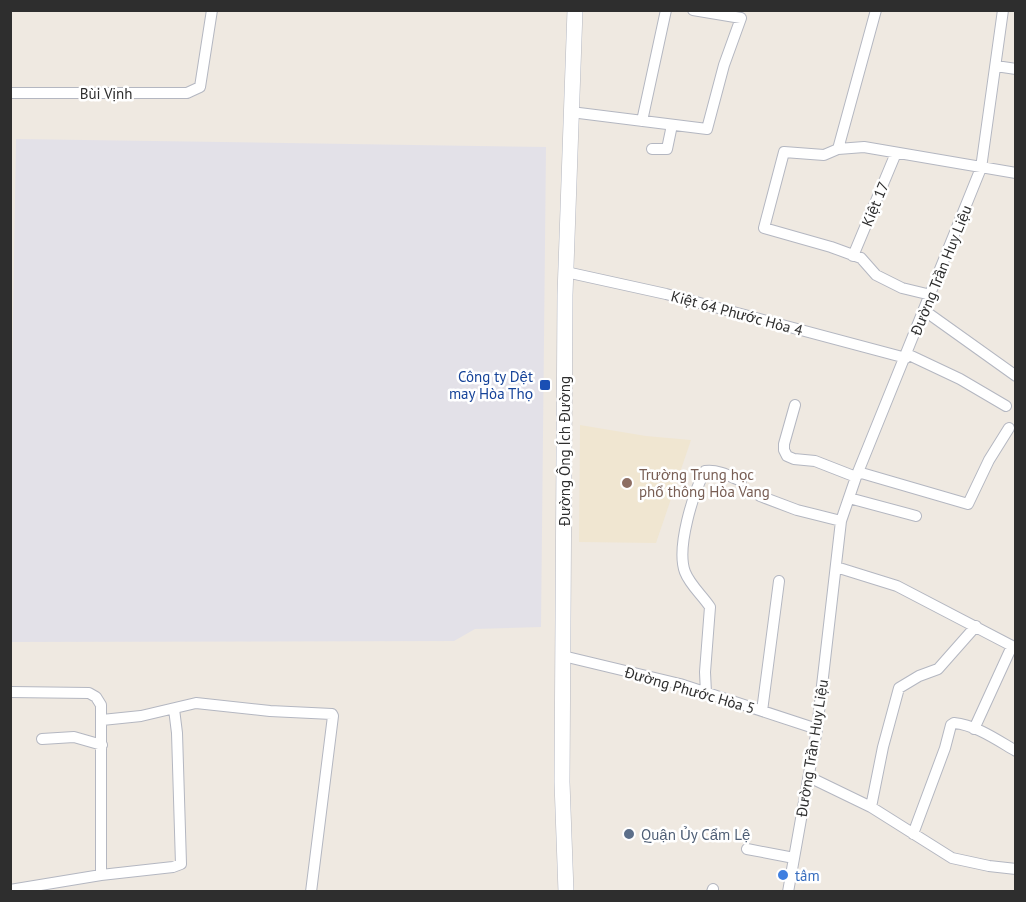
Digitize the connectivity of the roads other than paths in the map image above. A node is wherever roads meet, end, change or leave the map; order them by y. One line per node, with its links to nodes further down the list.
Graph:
1 (212, 10): 9 (street, Bùi Vịnh)
2 (575, 10): 10 (main road, Đường Ông Ích Đường)
3 (666, 10): 11 (street)
4 (693, 10): 12 (street)
5 (876, 10): 14 (street)
6 (1003, 10): 7 (street, Đường Trần Huy Liệu)
7 (996, 66): 8 (street); 16 (street, Đường Trần Huy Liệu)
8 (1016, 69)
9 (10, 93)
10 (571, 112): 11 (street); 19 (main road, Đường Ông Ích Đường)
11 (642, 121): 12 (street)
12 (672, 125): 13 (street)
13 (652, 149)
14 (838, 149): 15 (street); 18 (street)
15 (896, 153): 16 (street); 18 (street, Kiệt 17)
16 (981, 168): 17 (street); 20 (street, Đường Trần Huy Liệu)
17 (1016, 173)
18 (853, 256): 20 (street)
19 (566, 273): 22 (street, Kiệt 64 Phước Hòa 4); 37 (main road, Đường Ông Ích Đường)
20 (931, 295): 21 (street, Đường Trần Huy Liệu)
21 (925, 311): 22 (street, Đường Trần Huy Liệu); 23 (street)
22 (907, 356): 25 (street, Kiệt 64 Phước Hòa 4); 27 (street, Đường Trần Huy Liệu)
23 (1016, 376)
24 (795, 405): 27 (street)
25 (1006, 406)
26 (1010, 428): 27 (street)
27 (857, 474): 30 (street, Đường Trần Huy Liệu)
28 (741, 481): 39 (street)
29 (760, 496): 32 (street)
30 (849, 498): 31 (street); 32 (street, Đường Trần Huy Liệu)
31 (916, 516)
32 (841, 520): 33 (street, Đường Trần Huy Liệu)
33 (836, 567): 35 (street); 43 (street, Đường Trần Huy Liệu)
34 (779, 581): 41 (street)
35 (976, 626): 36 (street); 49 (street)
36 (1014, 647): 44 (street)
37 (563, 656): 39 (street, Đường Phước Hòa 5); 57 (main road, Đường Ông Ích Đường)
38 (10, 692): 42 (street)
39 (706, 693): 41 (street, Đường Phước Hòa 5)
40 (174, 709): 42 (street); 54 (street); 56 (street)
41 (762, 711): 43 (street, Đường Phước Hòa 5)
42 (102, 720): 46 (street)
43 (817, 729): 48 (street, Đường Trần Huy Liệu)
44 (974, 729): 47 (street); 50 (street)
45 (42, 739): 46 (street)
46 (102, 745): 54 (street)
47 (1016, 751)
48 (809, 777): 49 (street); 52 (street, Đường Trần Huy Liệu)
49 (871, 807): 50 (street)
50 (913, 834): 53 (street)
51 (747, 849): 52 (street)
52 (794, 858): 58 (street, Đường Trần Huy Liệu)
53 (1016, 869)
54 (101, 875): 55 (street)
55 (10, 890)
56 (311, 891)
57 (566, 891)
58 (788, 891)

